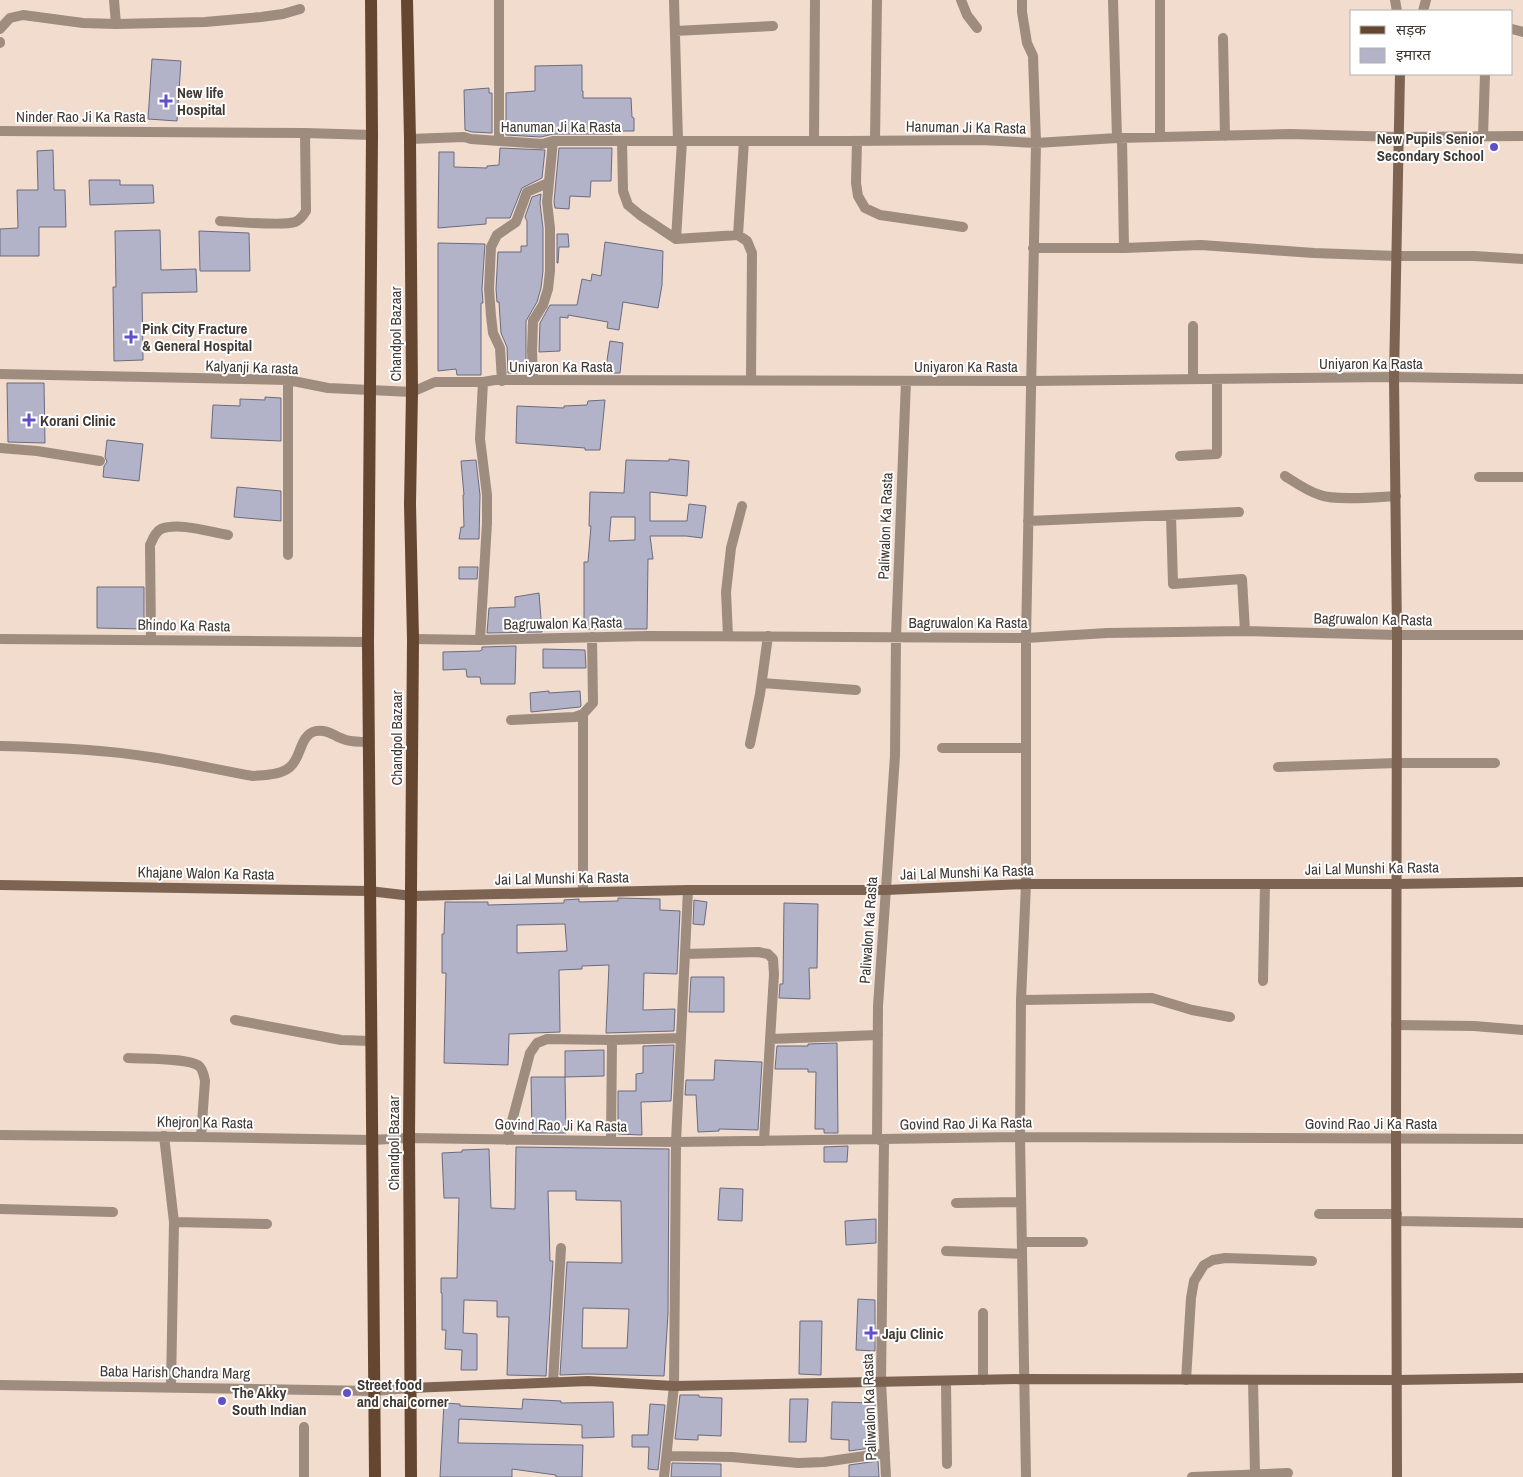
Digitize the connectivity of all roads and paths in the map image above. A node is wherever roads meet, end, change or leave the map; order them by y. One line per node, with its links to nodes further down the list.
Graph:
1 (114, 0): 13 (street)
2 (371, 0): 23 (main road, Chandpol Bazaar)
3 (407, 0): 30 (main road, Chandpol Bazaar)
4 (499, 0): 32 (street)
5 (674, 0): 17 (street)
6 (815, 0): 36 (street)
7 (877, 0): 38 (street)
8 (961, 0): 15 (street)
9 (1022, 0): 39 (street)
10 (1113, 0): 29 (street)
11 (1160, 0): 27 (street)
12 (300, 9): 13 (street)
13 (116, 24): 16 (street)
14 (773, 26): 17 (street)
15 (977, 28)
16 (0, 29)
17 (675, 32): 34 (street)
18 (1223, 38): 24 (street)
19 (1400, 75): 28 (street)
20 (1485, 75): 25 (street)
21 (0, 131): 22 (street, Ninder Rao Ji Ka Rasta)
22 (305, 132): 23 (street, Ninder Rao Ji Ka Rasta); 41 (street)
23 (372, 135): 62 (main road, Chandpol Bazaar)
24 (1226, 136): 27 (street, Hanuman Ji Ka Rasta); 28 (street, Hanuman Ji Ka Rasta)
25 (1483, 136): 26 (street, Hanuman Ji Ka Rasta); 28 (street, Hanuman Ji Ka Rasta)
26 (1523, 136)
27 (1160, 137): 29 (street, Hanuman Ji Ka Rasta)
28 (1399, 137): 47 (street)
29 (1120, 138): 39 (street, Hanuman Ji Ka Rasta); 46 (street)
30 (410, 139): 32 (street, Hanuman Ji Ka Rasta); 63 (main road, Chandpol Bazaar)
31 (553, 140): 32 (street, Hanuman Ji Ka Rasta); 33 (street, Hanuman Ji Ka Rasta); 40 (street)
32 (499, 141)
33 (622, 141): 34 (street, Hanuman Ji Ka Rasta); 44 (street)
34 (680, 141): 35 (street, Hanuman Ji Ka Rasta); 44 (street)
35 (744, 141): 36 (street, Hanuman Ji Ka Rasta); 43 (street)
36 (814, 141): 37 (street, Hanuman Ji Ka Rasta)
37 (857, 141): 38 (street, Hanuman Ji Ka Rasta); 42 (street)
38 (875, 141): 39 (street, Hanuman Ji Ka Rasta)
39 (1036, 143): 45 (street)
40 (548, 183): 55 (street); 58 (street)
41 (220, 221)
42 (963, 227)
43 (738, 235): 44 (street); 56 (street)
44 (676, 239)
45 (1033, 248): 46 (street); 60 (street)
46 (1124, 248): 47 (street)
47 (1397, 256): 48 (street); 51 (street)
48 (1523, 259)
49 (1193, 326): 52 (street)
50 (0, 374): 54 (street, Kalyanji Ka rasta)
51 (1394, 377): 53 (street, Uniyaron Ka Rasta); 57 (street, Uniyaron Ka Rasta); 70 (street)
52 (1193, 379): 53 (street, Uniyaron Ka Rasta); 60 (street, Uniyaron Ka Rasta)
53 (1217, 379): 65 (street)
54 (288, 380): 62 (street, Kalyanji Ka rasta); 76 (street)
55 (534, 380): 56 (street, Uniyaron Ka Rasta); 58 (street, Uniyaron Ka Rasta)
56 (751, 380): 59 (street, Uniyaron Ka Rasta)
57 (1523, 380)
58 (502, 381): 61 (street, Uniyaron Ka Rasta)
59 (906, 381): 60 (street, Uniyaron Ka Rasta); 82 (street, Paliwalon Ka Rasta)
60 (1031, 381): 74 (street)
61 (483, 382): 63 (street, Uniyaron Ka Rasta); 88 (street)
62 (370, 391): 63 (street, Kalyanji Ka rasta); 89 (main road, Chandpol Bazaar)
63 (412, 392): 87 (main road, Chandpol Bazaar)
64 (0, 448): 66 (street)
65 (1180, 456)
66 (100, 461)
67 (1285, 476): 70 (street)
68 (1479, 477): 69 (street)
69 (1523, 477)
70 (1396, 496): 78 (street)
71 (742, 506): 80 (street)
72 (1239, 512): 73 (street)
73 (1171, 515): 74 (street); 77 (street)
74 (1028, 521): 84 (street)
75 (228, 535): 86 (street)
76 (288, 555)
77 (1245, 631): 78 (street, Bagruwalon Ka Rasta); 84 (street, Bagruwalon Ka Rasta)
78 (1397, 635): 79 (street, Bagruwalon Ka Rasta); 99 (street)
79 (1523, 635)
80 (728, 636): 81 (street, Bagruwalon Ka Rasta); 83 (street, Bagruwalon Ka Rasta)
81 (768, 636): 82 (street, Bagruwalon Ka Rasta); 90 (street)
82 (896, 636): 84 (street, Bagruwalon Ka Rasta); 108 (street, Paliwalon Ka Rasta)
83 (592, 637): 88 (street, Bagruwalon Ka Rasta); 92 (street)
84 (1026, 638): 98 (street)
85 (0, 639): 86 (street, Bhindo Ka Rasta)
86 (151, 640): 89 (street, Bhindo Ka Rasta)
87 (413, 640): 88 (street, Bagruwalon Ka Rasta); 111 (main road, Chandpol Bazaar)
88 (480, 640)
89 (368, 642): 94 (main road, Chandpol Bazaar)
90 (762, 683): 91 (street); 95 (street)
91 (856, 690)
92 (583, 714): 93 (street); 110 (street)
93 (511, 720)
94 (369, 742): 96 (street); 109 (main road, Chandpol Bazaar)
95 (750, 744)
96 (0, 746)
97 (942, 748): 98 (street)
98 (1026, 748): 103 (street)
99 (1397, 763): 100 (street); 101 (street); 105 (street)
100 (1495, 763)
101 (1278, 767)
102 (1523, 882): 105 (street, Jai Lal Munshi Ka Rasta)
103 (1026, 884): 104 (street, Jai Lal Munshi Ka Rasta); 108 (street, Jai Lal Munshi Ka Rasta); 114 (street)
104 (1265, 884): 105 (street, Jai Lal Munshi Ka Rasta); 113 (street)
105 (1397, 884): 117 (street)
106 (0, 885): 109 (street, Khajane Walon Ka Rasta)
107 (688, 890): 108 (street, Jai Lal Munshi Ka Rasta); 110 (street, Jai Lal Munshi Ka Rasta); 112 (street)
108 (886, 890): 119 (street, Paliwalon Ka Rasta)
109 (370, 891): 111 (street, Khajane Walon Ka Rasta); 122 (main road, Chandpol Bazaar)
110 (583, 892): 111 (street, Jai Lal Munshi Ka Rasta)
111 (412, 896): 129 (main road, Chandpol Bazaar)
112 (685, 954): 120 (street); 121 (street)
113 (1263, 981)
114 (1021, 1000): 115 (street); 128 (street)
115 (1230, 1017)
116 (235, 1020): 122 (street)
117 (1396, 1025): 118 (street); 130 (street)
118 (1523, 1030)
119 (878, 1036): 121 (street); 131 (street, Paliwalon Ka Rasta)
120 (681, 1038): 123 (street); 137 (street)
121 (770, 1039): 136 (street)
122 (371, 1040): 133 (main road, Chandpol Bazaar)
123 (612, 1040): 134 (street); 135 (street)
124 (128, 1058): 127 (street)
125 (0, 1135): 126 (street, Khejron Ka Rasta)
126 (164, 1136): 127 (street, Khejron Ka Rasta); 144 (street)
127 (201, 1137): 133 (street, Khejron Ka Rasta)
128 (1020, 1137): 130 (street, Govind Rao Ji Ka Rasta); 131 (street, Govind Rao Ji Ka Rasta); 138 (street)
129 (409, 1138): 133 (street, Khejron Ka Rasta); 134 (street, Govind Rao Ji Ka Rasta); 166 (main road, Chandpol Bazaar)
130 (1396, 1138): 132 (street, Govind Rao Ji Ka Rasta); 143 (street)
131 (877, 1139): 136 (street, Govind Rao Ji Ka Rasta); 162 (street, Paliwalon Ka Rasta)
132 (1523, 1139)
133 (372, 1140): 167 (main road, Chandpol Bazaar)
134 (507, 1140): 135 (street, Govind Rao Ji Ka Rasta)
135 (611, 1141): 137 (street, Govind Rao Ji Ka Rasta)
136 (764, 1141): 137 (street, Govind Rao Ji Ka Rasta)
137 (676, 1142): 164 (street)
138 (1021, 1202): 139 (street); 147 (street)
139 (956, 1203)
140 (0, 1209): 141 (street)
141 (112, 1212)
142 (1319, 1214): 143 (street)
143 (1397, 1218): 145 (street); 159 (street)
144 (174, 1222): 146 (street); 165 (street)
145 (1523, 1223)
146 (267, 1224)
147 (1022, 1242): 148 (street); 151 (street)
148 (1083, 1242)
149 (561, 1248): 161 (street)
150 (946, 1252): 151 (street)
151 (1022, 1254): 155 (street)
152 (1312, 1261): 157 (street)
153 (983, 1313): 156 (street)
154 (1523, 1378): 159 (street)
155 (1024, 1379): 156 (street); 157 (street); 179 (street)
156 (983, 1380): 160 (street)
157 (1186, 1380): 158 (street)
158 (1253, 1380): 159 (street); 173 (street)
159 (1397, 1380): 181 (street)
160 (946, 1381): 162 (street); 171 (street)
161 (553, 1382): 164 (street); 166 (street)
162 (881, 1382): 164 (street); 169 (street, Paliwalon Ka Rasta)
163 (0, 1385): 165 (street, Baba Harish Chandra Marg)
164 (674, 1386): 170 (street)
165 (171, 1387): 167 (street, Baba Harish Chandra Marg)
166 (410, 1388): 167 (street, Baba Harish Chandra Marg); 176 (main road, Chandpol Bazaar)
167 (374, 1391): 175 (main road, Chandpol Bazaar)
168 (304, 1427): 174 (street)
169 (886, 1453): 170 (street); 178 (street, Paliwalon Ka Rasta)
170 (667, 1456): 177 (street)
171 (948, 1464)
172 (1288, 1473): 173 (street)
173 (1255, 1474): 180 (street)
174 (304, 1477)
175 (375, 1477)
176 (411, 1477)
177 (664, 1477)
178 (886, 1477)
179 (1026, 1477)
180 (1192, 1477)
181 (1397, 1477)

